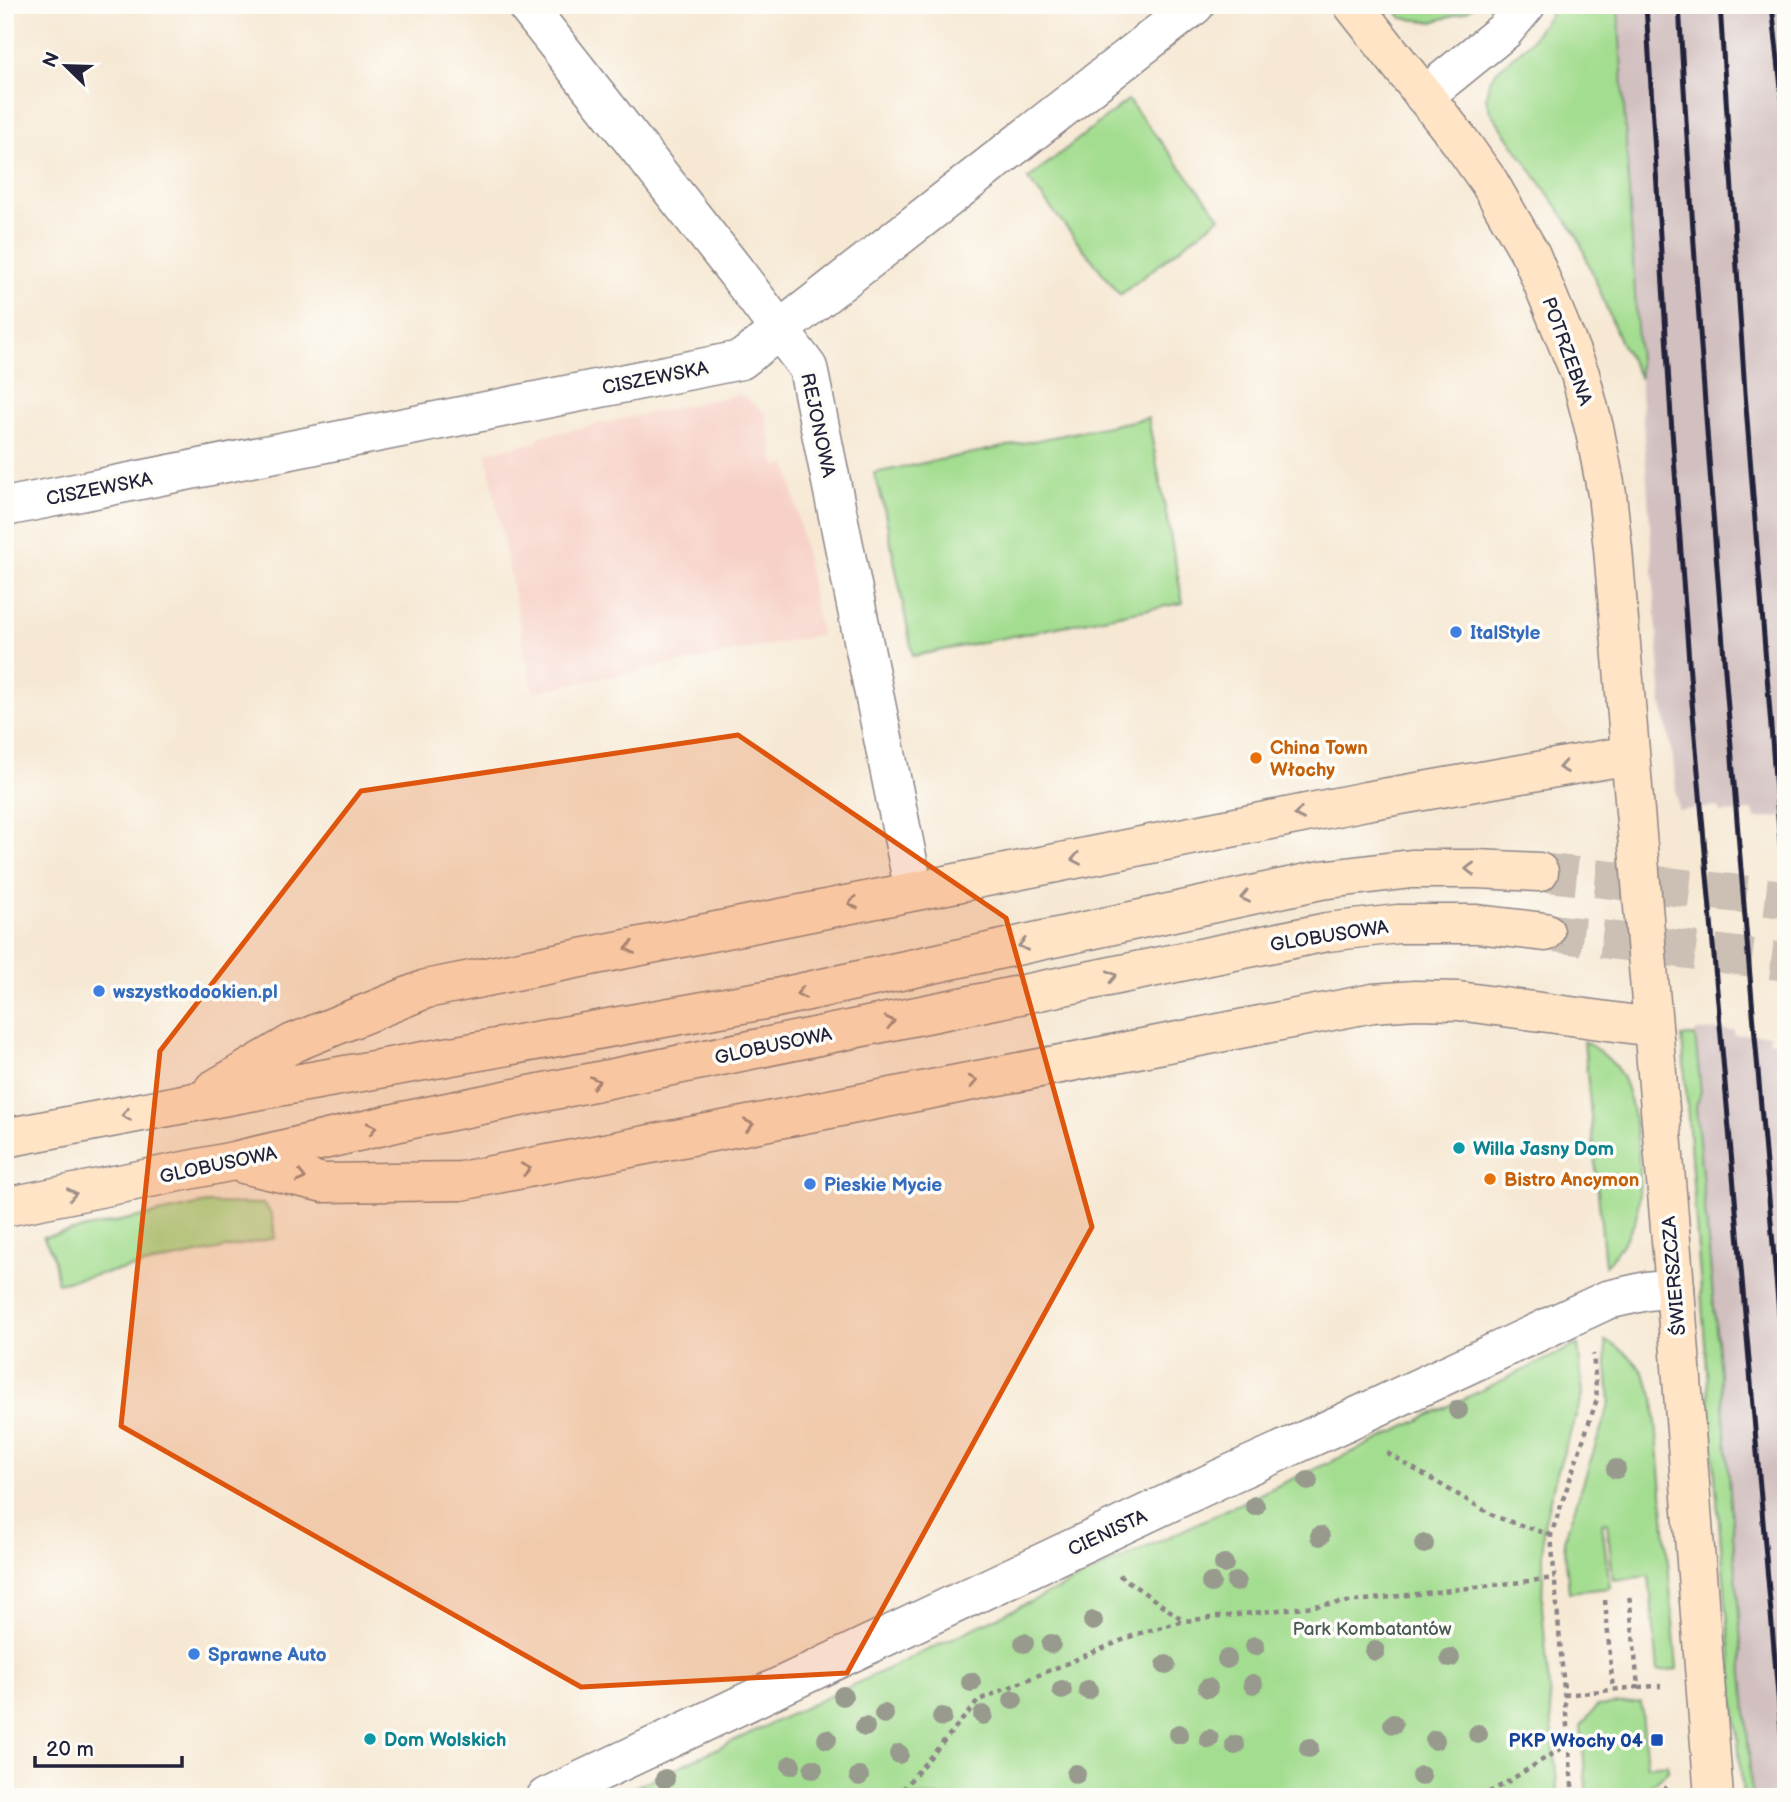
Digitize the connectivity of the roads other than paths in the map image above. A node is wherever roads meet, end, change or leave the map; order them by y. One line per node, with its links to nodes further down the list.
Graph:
1 (526, 5): 6 (street, REJONOWA)
2 (1195, 5): 6 (street, CISZEWSKA)
3 (1353, 5): 5 (street, POTRZEBNA)
4 (1526, 5): 5 (street)
5 (1424, 96): 8 (street, POTRZEBNA)
6 (780, 329): 7 (street, CISZEWSKA); 10 (street, REJONOWA)
7 (5, 507)
8 (1630, 755): 10 (street, one-way to 10); 12 (street, ŚWIERSZCZA)
9 (1539, 872): 13 (street, one-way to 13)
10 (914, 891): 13 (street, one-way to 13)
11 (1545, 932): 15 (street, GLOBUSOWA, one-way to 11)
12 (1652, 1027): 15 (street, one-way to 12); 17 (street, ŚWIERSZCZA)
13 (194, 1102): 14 (street, one-way to 14)
14 (5, 1138)
15 (234, 1161): 16 (street, GLOBUSOWA, one-way to 15)
16 (5, 1207)
17 (1675, 1289): 18 (street, CIENISTA); 19 (street, ŚWIERSZCZA)
18 (545, 1797)
19 (1714, 1797)

